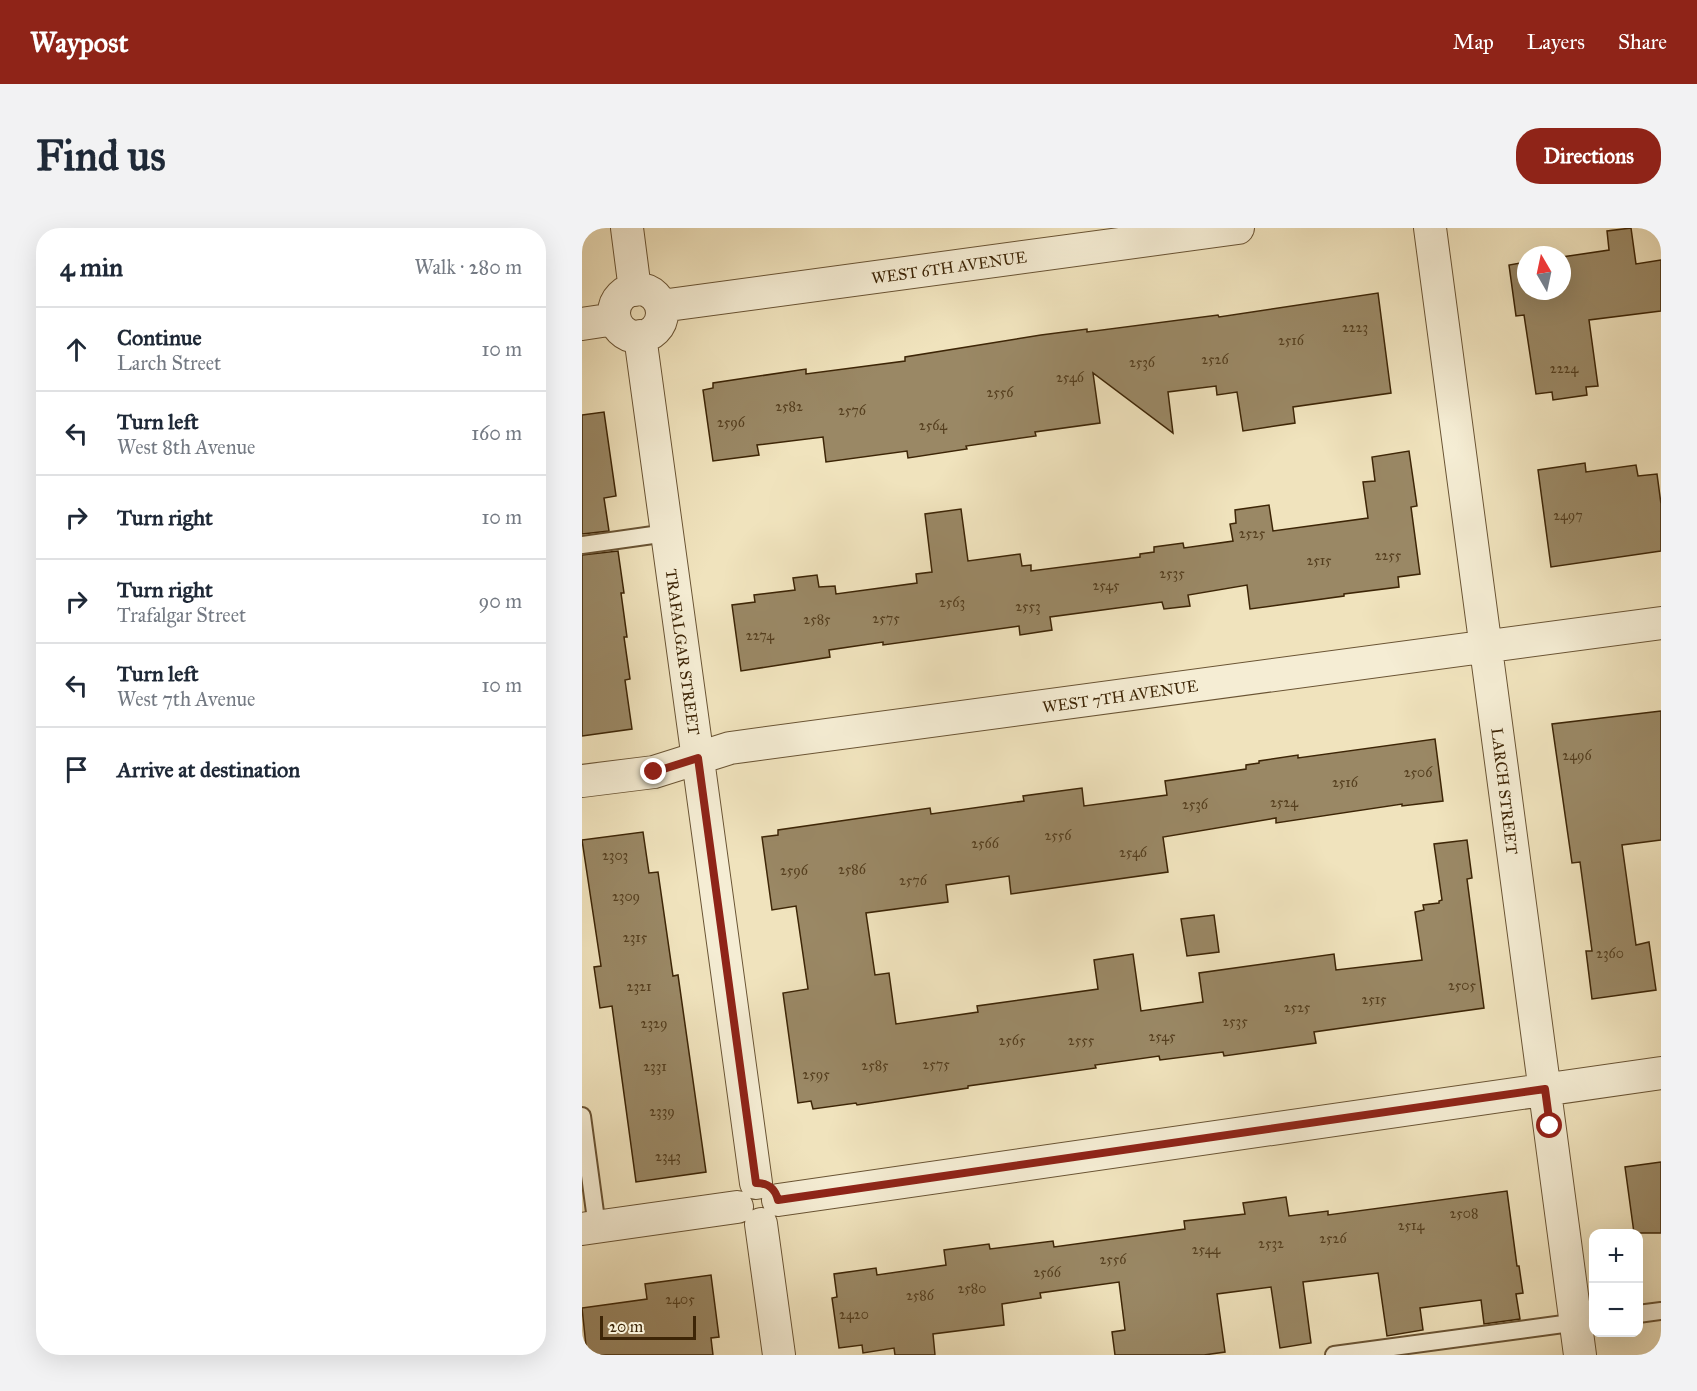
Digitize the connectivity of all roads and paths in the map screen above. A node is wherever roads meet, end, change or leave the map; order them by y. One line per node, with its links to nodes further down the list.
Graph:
1 (627, 228): 4 (street)
2 (1238, 228): 4 (street, WEST 6TH AVENUE)
3 (1430, 228): 11 (street, LARCH STREET)
4 (648, 298): 5 (street); 7 (street)
5 (615, 319): 6 (street); 7 (street)
6 (582, 324)
7 (640, 336): 8 (street, TRAFALGAR STREET)
8 (667, 533): 9 (lane); 12 (street, TRAFALGAR STREET)
9 (582, 545)
10 (1661, 623): 11 (street, WEST 7TH AVENUE)
11 (1486, 646): 12 (street, WEST 7TH AVENUE); 15 (street, LARCH STREET)
12 (698, 758): 13 (street, WEST 7TH AVENUE); 17 (street, TRAFALGAR STREET)
13 (582, 781)
14 (1661, 1073): 15 (street)
15 (1545, 1089): 17 (street); 21 (street, LARCH STREET)
16 (582, 1116): 18 (lane)
17 (758, 1203): 18 (street); 22 (street, TRAFALGAR STREET)
18 (589, 1228)
19 (1661, 1311): 20 (lane)
20 (1643, 1313)
21 (1584, 1321): 23 (lane); 24 (street, LARCH STREET)
22 (779, 1355)
23 (1334, 1355)
24 (1580, 1355)

